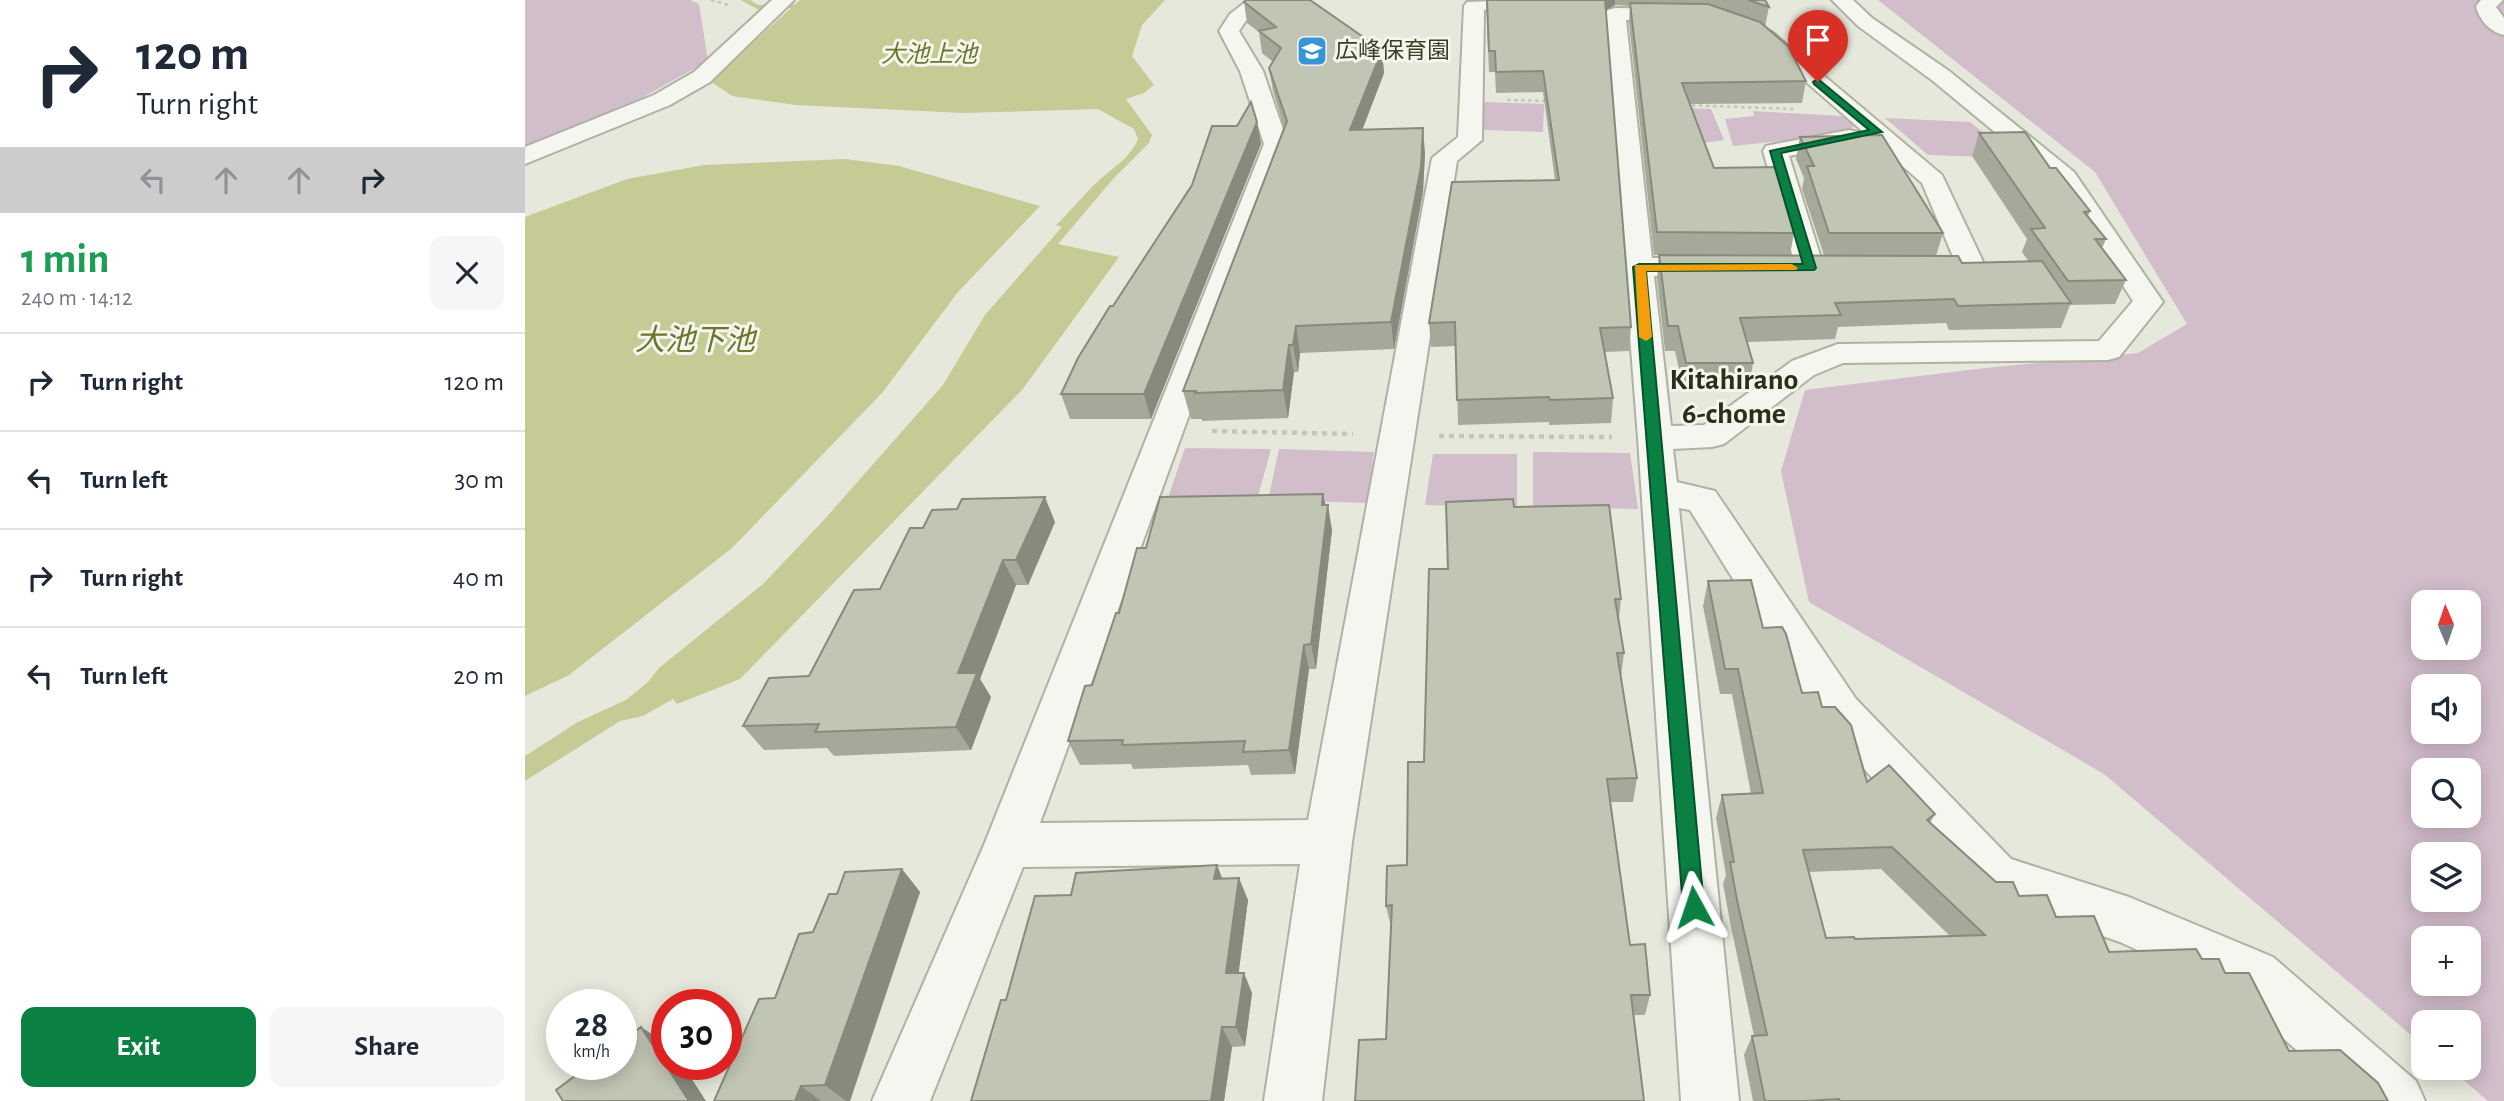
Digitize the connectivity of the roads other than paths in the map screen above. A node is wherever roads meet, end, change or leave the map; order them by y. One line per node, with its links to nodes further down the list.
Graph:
1 (782, 0): 8 (street)
2 (1261, 0): 18 (street)
3 (1507, 0): 17 (street)
4 (1842, 0): 15 (street)
5 (2493, 0): 6 (street)
6 (2504, 29)
7 (1877, 132): 9 (street); 12 (street); 14 (street)
8 (525, 156)
9 (1639, 267): 10 (street); 15 (street)
10 (1731, 267)
11 (1783, 268): 12 (street)
12 (1810, 268): 13 (street)
13 (1837, 268)
14 (1904, 268)
15 (1655, 438): 16 (street)
16 (1660, 491): 21 (street); 22 (street)
17 (1328, 842): 18 (street); 20 (street)
18 (1009, 845): 19 (street)
19 (901, 1101)
20 (1293, 1101)
21 (1710, 1101)
22 (2396, 1101)

